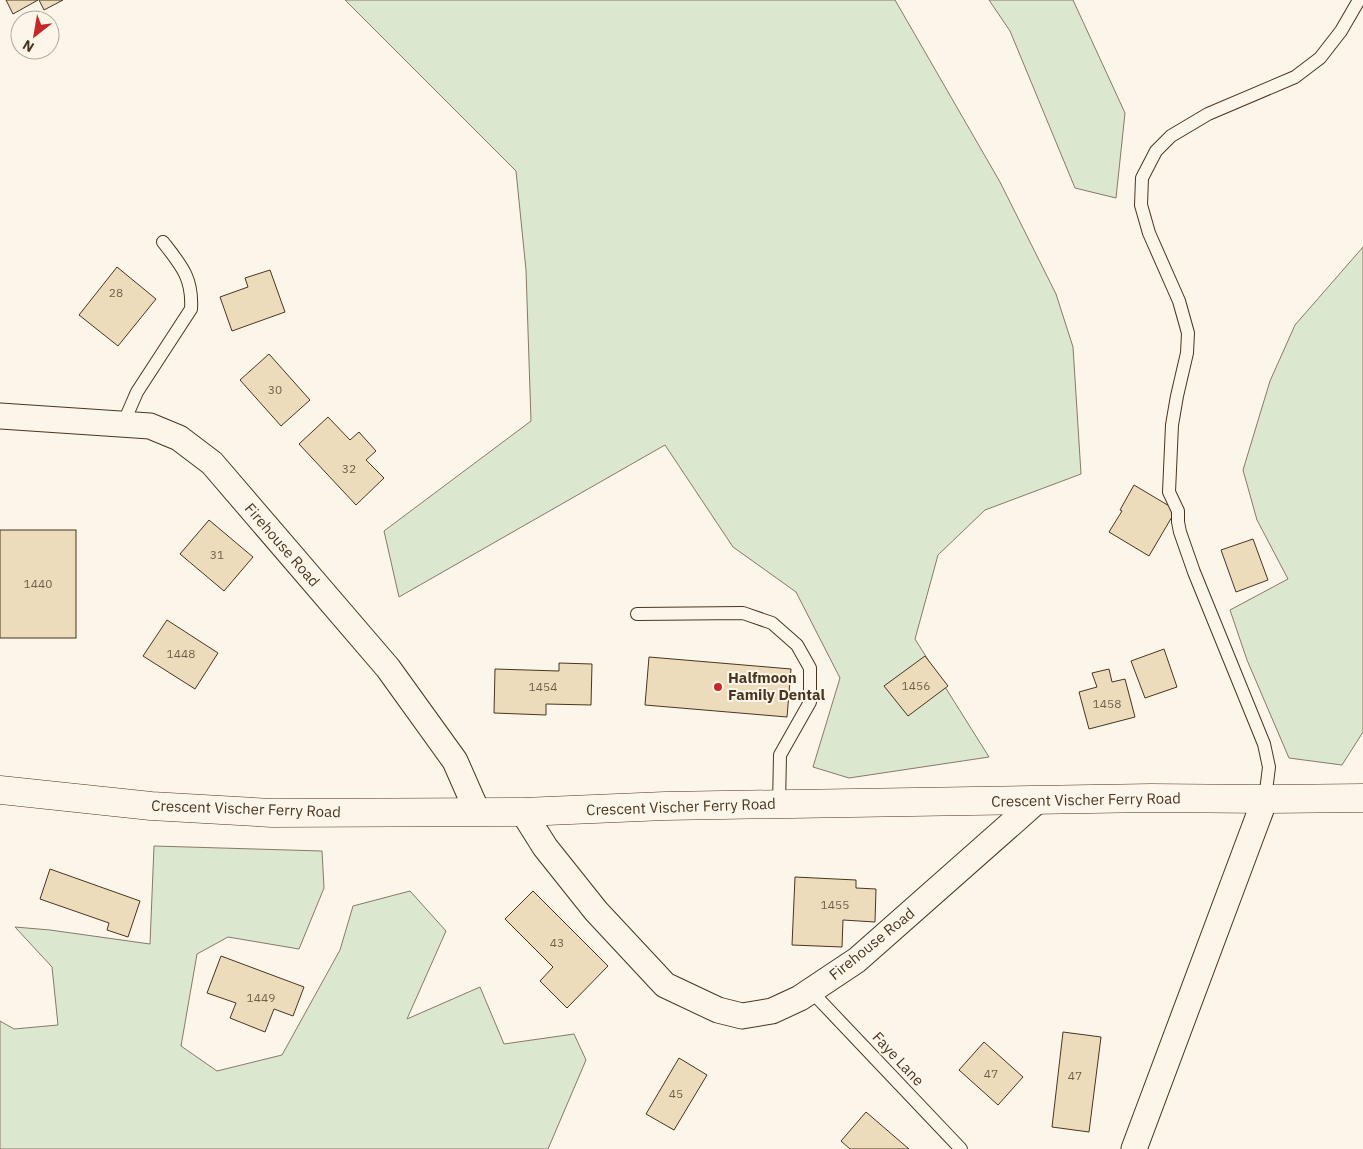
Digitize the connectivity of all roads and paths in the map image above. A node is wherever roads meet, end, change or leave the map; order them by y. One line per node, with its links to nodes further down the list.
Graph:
1 (1359, 0): 8 (lane)
2 (163, 242): 4 (lane)
3 (0, 416): 4 (street, Firehouse Road)
4 (123, 424): 11 (street, Firehouse Road)
5 (637, 614): 10 (lane)
6 (0, 790): 11 (main road, Crescent Vischer Ferry Road)
7 (1363, 798): 8 (main road, Crescent Vischer Ferry Road)
8 (1265, 799): 9 (main road, Crescent Vischer Ferry Road); 15 (street)
9 (1038, 800): 10 (main road, Crescent Vischer Ferry Road); 13 (street, Firehouse Road)
10 (779, 804): 12 (main road, Crescent Vischer Ferry Road)
11 (477, 811): 12 (main road, Crescent Vischer Ferry Road)
12 (523, 812): 13 (street, Firehouse Road)
13 (810, 991): 14 (lane, Faye Lane)
14 (962, 1149)
15 (1134, 1149)

